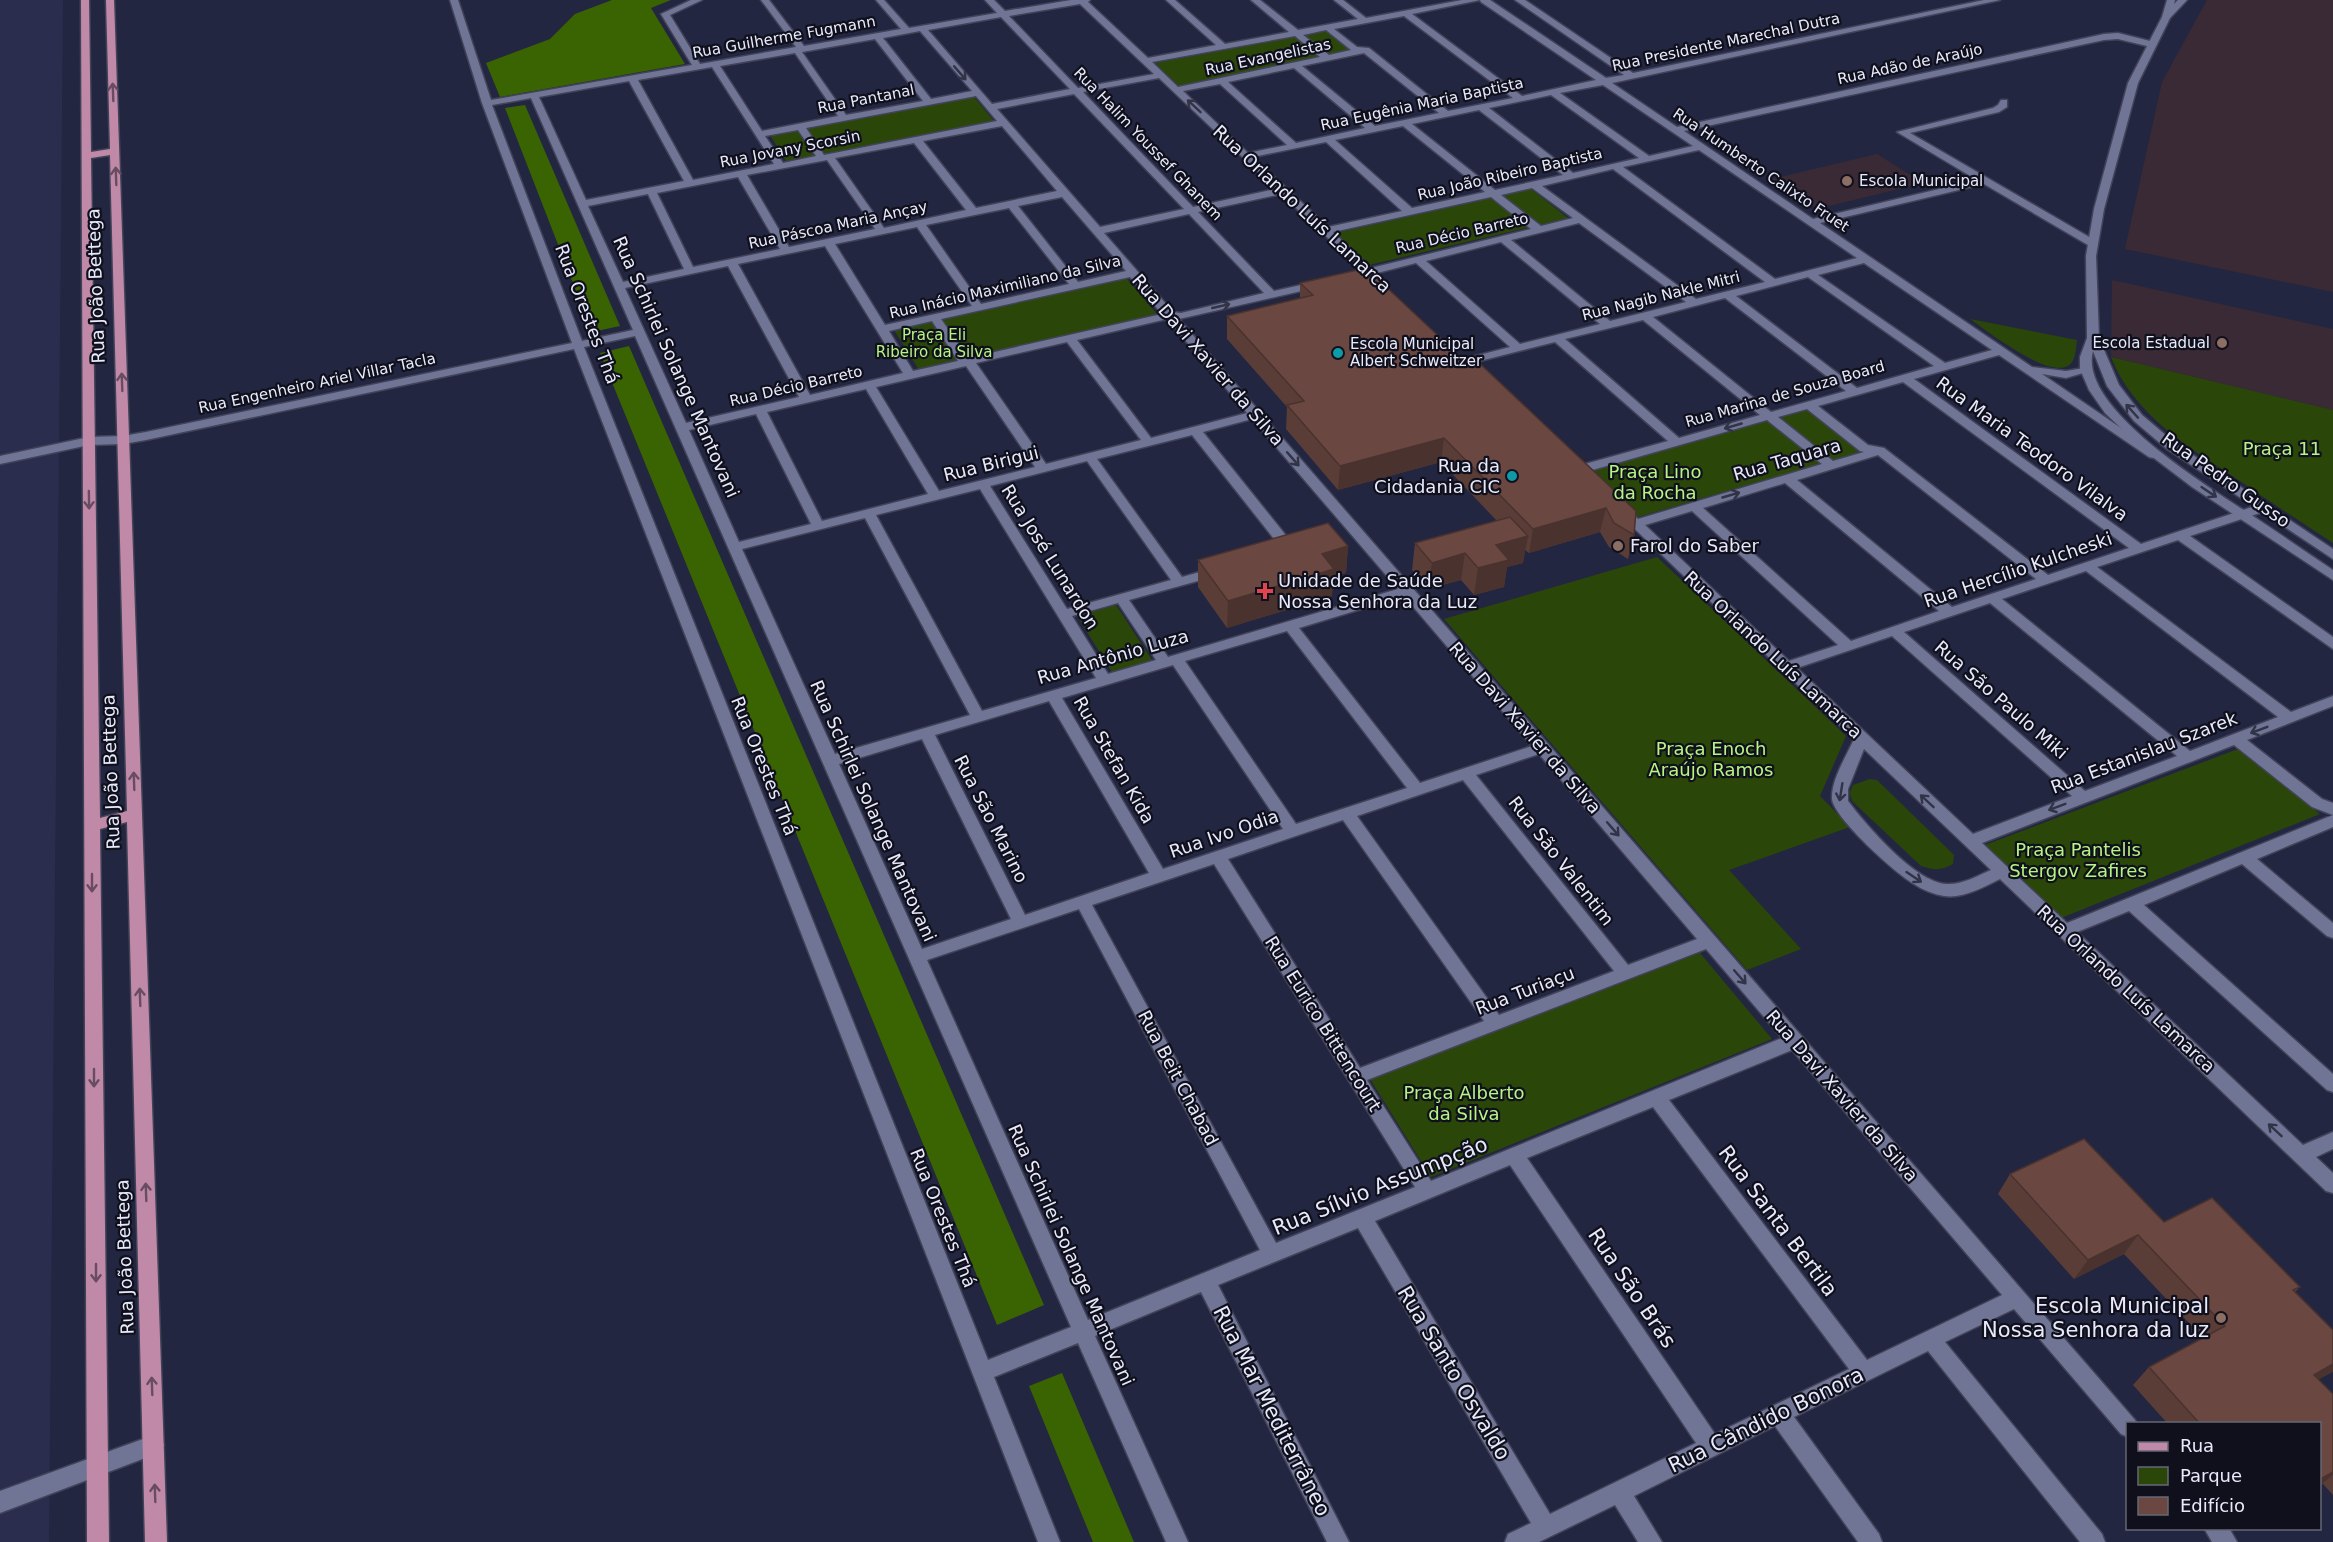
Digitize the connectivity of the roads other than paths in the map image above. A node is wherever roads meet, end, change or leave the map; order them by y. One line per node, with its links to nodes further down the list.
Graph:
1 (86, 0): 63 (main road, Rua João Bettega)
2 (110, 0): 63 (main road, Rua João Bettega, one-way to 2)
3 (454, 0): 51 (street, Rua Orestes Thá)
4 (698, 0): 37 (street)
5 (765, 0): 31 (street)
6 (880, 0): 26 (street)
7 (989, 0): 21 (street, Rua Halim Youssef Ghanem)
8 (1084, 0): 21 (street, Rua Guilherme Fugmann); 34 (street, Rua Orlando Luís Lamarca)
9 (1170, 0): 30 (street)
10 (1255, 0): 27 (street)
11 (1338, 0): 23 (street)
12 (1422, 0): 19 (street)
13 (1476, 0): 19 (street)
14 (1484, 0): 42 (street, Rua Humberto Calixto Fruet)
15 (1519, 0): 39 (street)
16 (1996, 0): 39 (street, Rua Presidente Marechal Dutra)
17 (2171, 0): 22 (street, Rua Pedro Gusso)
18 (2183, 0): 22 (street, Rua Pedro Gusso)
19 (1433, 8): 20 (street)
20 (1405, 13): 23 (street); 48 (street)
21 (1003, 15): 24 (street, Rua Guilherme Fugmann); 44 (street, Rua Halim Youssef Ghanem)
22 (2166, 17): 29 (street, Rua Pedro Gusso)
23 (1365, 21): 25 (street)
24 (922, 28): 26 (street, Rua Guilherme Fugmann); 46 (street, Rua Davi Xavier da Silva, one-way to 46)
25 (1328, 28): 27 (street); 32 (street)
26 (907, 31): 28 (street, Rua Guilherme Fugmann)
27 (1297, 33): 30 (street); 33 (street)
28 (877, 36): 31 (street, Rua Guilherme Fugmann); 49 (street)
29 (2151, 44): 60 (street, Rua Adão de Araújo); 97 (street, Rua Pedro Gusso)
30 (1223, 47): 34 (street)
31 (800, 49): 35 (street, Rua Guilherme Fugmann); 55 (street)
32 (1366, 50): 33 (street, Rua Evangelistas); 54 (street)
33 (1327, 58): 36 (street, Rua Evangelistas)
34 (1146, 62): 38 (street, Rua Orlando Luís Lamarca)
35 (714, 64): 37 (street, Rua Guilherme Fugmann); 61 (street)
36 (1297, 66): 41 (street, Rua Evangelistas); 59 (street)
37 (698, 67): 40 (street, Rua Guilherme Fugmann)
38 (1161, 75): 43 (street, Rua Orlando Luís Lamarca); 44 (street)
39 (1632, 76): 42 (street, Rua Presidente Marechal Dutra)
40 (632, 78): 47 (street, Rua Guilherme Fugmann); 77 (street)
41 (1222, 81): 43 (street, Rua Evangelistas); 65 (street)
42 (1604, 81): 45 (street, Rua Eugênia Maria Baptista); 60 (street, Rua Humberto Calixto Fruet)
43 (1176, 90): 69 (street, Rua Orlando Luís Lamarca, one-way to 43)
44 (1076, 91): 52 (street); 85 (street, Rua Halim Youssef Ghanem)
45 (1552, 92): 48 (street, Rua Eugênia Maria Baptista); 71 (street)
46 (978, 93): 49 (street, Rua Pantanal); 52 (street, Rua Davi Xavier da Silva)
47 (534, 95): 51 (street, Rua Guilherme Fugmann); 83 (street, Rua Schirlei Solange Mantovani)
48 (1520, 99): 53 (street, Rua Eugênia Maria Baptista)
49 (929, 102): 55 (street, Rua Pantanal)
50 (2004, 102): 76 (street)
51 (487, 103): 125 (street, Rua Orestes Thá)
52 (990, 107): 56 (street, Rua Davi Xavier da Silva)
53 (1481, 107): 54 (street, Rua Eugênia Maria Baptista); 75 (street)
54 (1446, 114): 57 (street, Rua Eugênia Maria Baptista)
55 (844, 118): 58 (street, Rua Pantanal)
56 (1004, 123): 64 (street, Rua Jovany Scorsin); 81 (street, Rua Davi Xavier da Silva)
57 (1404, 123): 59 (street, Rua Eugênia Maria Baptista); 82 (street)
58 (800, 126): 61 (street, Rua Pantanal); 70 (street)
59 (1372, 129): 62 (street, Rua Eugênia Maria Baptista)
60 (1676, 130): 66 (street, Rua Humberto Calixto Fruet)
61 (759, 134): 72 (street)
62 (1328, 139): 65 (street, Rua Eugênia Maria Baptista); 87 (street)
63 (100, 140): 67 (main road, Rua João Bettega); 68 (main road, Rua João Bettega)
64 (917, 140): 70 (street, Rua Jovany Scorsin); 86 (street)
65 (1294, 146): 69 (street, Rua Eugênia Maria Baptista)
66 (1701, 147): 71 (street, Rua João Ribeiro Baptista); 89 (street, Rua Humberto Calixto Fruet)
67 (115, 151): 68 (main road); 144 (main road, Rua João Bettega, one-way to 67)
68 (86, 156): 145 (main road, Rua João Bettega)
69 (1246, 156): 80 (street, Rua Orlando Luís Lamarca)
70 (825, 157): 72 (street, Rua Jovany Scorsin); 92 (street)
71 (1647, 159): 73 (street, Rua João Ribeiro Baptista)
72 (780, 166): 74 (street, Rua Jovany Scorsin)
73 (1615, 166): 75 (street, Rua João Ribeiro Baptista); 108 (street)
74 (741, 173): 77 (street, Rua Jovany Scorsin); 98 (street)
75 (1571, 176): 78 (street, Rua João Ribeiro Baptista)
76 (1986, 181): 89 (street); 97 (street)
77 (690, 183): 79 (street, Rua Jovany Scorsin)
78 (1533, 184): 82 (street, Rua João Ribeiro Baptista); 88 (street)
79 (651, 191): 83 (street, Rua Jovany Scorsin); 102 (street)
80 (1283, 191): 85 (street); 94 (street, Rua Orlando Luís Lamarca)
81 (1064, 193): 84 (street, Rua Páscoa Maria Ançay); 93 (street, Rua Davi Xavier da Silva)
82 (1493, 193): 87 (street, Rua João Ribeiro Baptista); 91 (street)
83 (582, 204): 109 (street, Rua Schirlei Solange Mantovani)
84 (1011, 204): 86 (street, Rua Páscoa Maria Ançay); 110 (street)
85 (1191, 211): 93 (street); 112 (street, Rua Halim Youssef Ghanem)
86 (973, 212): 90 (street, Rua Páscoa Maria Ançay)
87 (1410, 212): 94 (street, Rua João Ribeiro Baptista)
88 (1583, 219): 91 (street, Rua Décio Barreto); 114 (street)
89 (1811, 222): 100 (street, Rua Humberto Calixto Fruet)
90 (920, 223): 92 (street, Rua Páscoa Maria Ançay); 115 (street)
91 (1539, 230): 95 (street, Rua Décio Barreto)
92 (881, 231): 96 (street, Rua Páscoa Maria Ançay)
93 (1097, 231): 104 (street, Rua Davi Xavier da Silva)
94 (1325, 231): 103 (street, Rua Orlando Luís Lamarca)
95 (1503, 239): 99 (street, Rua Décio Barreto); 119 (street)
96 (828, 242): 98 (street, Rua Páscoa Maria Ançay); 120 (street)
97 (2092, 243): 123 (street, Rua Pedro Gusso)
98 (786, 251): 101 (street, Rua Páscoa Maria Ançay)
99 (1418, 259): 103 (street, Rua Décio Barreto); 126 (street)
100 (1866, 260): 105 (street, Rua Nagib Nakle Mitri); 127 (street, Rua Humberto Calixto Fruet)
101 (731, 262): 102 (street, Rua Páscoa Maria Ançay); 137 (street)
102 (690, 271): 109 (street, Rua Páscoa Maria Ançay)
103 (1367, 271): 106 (street, Rua Décio Barreto); 111 (street, Rua Orlando Luís Lamarca)
104 (1133, 273): 110 (street, Rua Inácio Maximiliano da Silva); 116 (street, Rua Davi Xavier da Silva)
105 (1810, 274): 108 (street, Rua Nagib Nakle Mitri); 131 (street)
106 (1347, 277)
107 (1325, 282): 112 (street, Rua Décio Barreto)
108 (1774, 283): 113 (street, Rua Nagib Nakle Mitri)
109 (619, 286): 121 (street, Rua Schirlei Solange Mantovani)
110 (1076, 286): 115 (street, Rua Inácio Maximiliano da Silva)
111 (1392, 294)
112 (1272, 295): 116 (street, Rua Décio Barreto, one-way to 112)
113 (1728, 295): 114 (street, Rua Nagib Nakle Mitri); 136 (street)
114 (1694, 303): 117 (street, Rua Nagib Nakle Mitri)
115 (979, 308): 118 (street, Rua Inácio Maximiliano da Silva)
116 (1170, 315): 124 (street, Rua Décio Barreto); 140 (street, Rua Davi Xavier da Silva)
117 (1645, 316): 119 (street, Rua Nagib Nakle Mitri); 141 (street)
118 (935, 318): 120 (street, Rua Inácio Maximiliano da Silva); 128 (street)
119 (1608, 325): 122 (street, Rua Nagib Nakle Mitri)
120 (883, 329): 133 (street)
121 (639, 332): 125 (street, Rua Engenheiro Ariel Villar Tacla); 142 (street, Rua Schirlei Solange Mantovani)
122 (1557, 338): 126 (street, Rua Nagib Nakle Mitri); 147 (street)
123 (2092, 338): 132 (street, Rua Pedro Gusso); 160 (street, Rua Pedro Gusso, one-way to 123)
124 (1070, 339): 128 (street, Rua Décio Barreto); 146 (street)
125 (578, 345): 144 (street, Rua Engenheiro Ariel Villar Tacla); 235 (street, Rua Orestes Thá)
126 (1518, 348): 129 (street, Rua Nagib Nakle Mitri)
127 (2001, 351): 130 (street, Rua Humberto Calixto Fruet); 131 (street, Rua Marina de Souza Board)
128 (967, 362): 133 (street, Rua Décio Barreto); 153 (street)
129 (1464, 362)
130 (2021, 365): 132 (street, Rua Humberto Calixto Fruet); 150 (street, Rua Humberto Calixto Fruet)
131 (1943, 367): 134 (street, Rua Marina de Souza Board)
132 (2086, 369): 150 (street, Rua Pedro Gusso)
133 (910, 375): 135 (street, Rua Décio Barreto)
134 (1905, 378): 136 (street, Rua Marina de Souza Board); 167 (street, Rua Maria Teodoro Vilalva)
135 (869, 385): 137 (street, Rua Décio Barreto); 157 (street)
136 (1855, 392): 138 (street, Rua Marina de Souza Board)
137 (806, 399): 139 (street, Rua Décio Barreto)
138 (1809, 405): 141 (street, Rua Marina de Souza Board); 148 (street)
139 (760, 410): 142 (street, Rua Décio Barreto); 164 (street)
140 (1255, 415): 143 (street, Rua Birigui); 175 (street, Rua Davi Xavier da Silva, one-way to 175)
141 (1769, 416): 147 (street, Rua Marina de Souza Board, one-way to 147); 152 (street)
142 (682, 428): 166 (street, Rua Schirlei Solange Mantovani)
143 (1195, 430): 146 (street, Rua Birigui); 168 (street)
144 (123, 440): 145 (street, Rua Engenheiro Ariel Villar Tacla); 202 (main road, Rua João Bettega, one-way to 144)
145 (89, 441): 151 (street, Rua Engenheiro Ariel Villar Tacla); 204 (main road, Rua João Bettega, one-way to 204)
146 (1148, 442): 149 (street, Rua Birigui)
147 (1677, 442): 154 (street, Rua Marina de Souza Board)
148 (1880, 452): 152 (street, Rua Taquara); 173 (street)
149 (1090, 457): 153 (street, Rua Birigui); 174 (street)
150 (2161, 459): 162 (street, Rua Pedro Gusso, one-way to 162)
151 (0, 460)
152 (1831, 466): 155 (street, Rua Taquara)
153 (1043, 469): 156 (street, Rua Birigui)
154 (1578, 470)
155 (1788, 478): 159 (street, Rua Taquara, one-way to 155); 178 (street)
156 (983, 484): 157 (street, Rua Birigui); 179 (street, Rua José Lunardon)
157 (935, 496): 161 (street, Rua Birigui)
158 (1610, 501): 163 (street, Rua Orlando Luís Lamarca)
159 (1694, 506): 163 (street, Rua Taquara); 183 (street)
160 (2262, 508): 162 (street, Rua Hercílio Kulcheski); 169 (street, Rua Pedro Gusso)
161 (868, 513): 164 (street, Rua Birigui); 189 (street)
162 (2242, 514): 165 (street, Rua Hercílio Kulcheski); 172 (street, Rua Pedro Gusso)
163 (1635, 524): 185 (street, Rua Orlando Luís Lamarca)
164 (818, 526): 166 (street, Rua Birigui)
165 (2179, 535): 167 (street, Rua Hercílio Kulcheski); 182 (street)
166 (735, 547): 196 (street, Rua Schirlei Solange Mantovani)
167 (2139, 549): 171 (street, Rua Hercílio Kulcheski)
168 (1290, 551)
169 (2333, 555)
170 (1235, 566): 174 (street)
171 (2087, 566): 173 (street, Rua Hercílio Kulcheski); 190 (street)
172 (2333, 576)
173 (2046, 580): 177 (street, Rua Hercílio Kulcheski)
174 (1179, 582): 176 (street)
175 (1407, 591): 180 (street, Rua Antônio Luza); 194 (street, Rua Davi Xavier da Silva)
176 (1121, 598): 179 (street); 184 (street)
177 (1992, 598): 178 (street, Rua Hercílio Kulcheski); 195 (street)
178 (1949, 612): 181 (street, Rua Hercílio Kulcheski)
179 (1064, 614): 186 (street, Rua José Lunardon)
180 (1290, 626): 184 (street, Rua Antônio Luza); 198 (street)
181 (1894, 631): 183 (street, Rua Hercílio Kulcheski); 199 (street, Rua São Paulo Miki)
182 (2333, 644)
183 (1848, 646): 185 (street, Rua Hercílio Kulcheski)
184 (1170, 661): 186 (street, Rua Antônio Luza); 205 (street)
185 (1786, 667): 192 (street, Rua Orlando Luís Lamarca)
186 (1105, 680): 187 (street, Rua Antônio Luza)
187 (1053, 695): 189 (street, Rua Antônio Luza); 210 (street, Rua Stefan Kida)
188 (2333, 701): 190 (street, Rua Estanislau Szarek)
189 (978, 717): 191 (street, Rua Antônio Luza)
190 (2289, 718): 193 (street, Rua Estanislau Szarek, one-way to 193)
191 (926, 733): 196 (street, Rua Antônio Luza); 213 (street, Rua São Marino)
192 (1861, 738): 206 (street, Rua Orlando Luís Lamarca, one-way to 192); 209 (street, one-way to 209)
193 (2236, 739): 195 (street, Rua Estanislau Szarek); 200 (street)
194 (1542, 748): 197 (street, Rua Ivo Odia); 216 (street, Rua Davi Xavier da Silva, one-way to 216)
195 (2188, 757): 199 (street, Rua Estanislau Szarek)
196 (830, 761): 217 (street, Rua Schirlei Solange Mantovani)
197 (1467, 774): 198 (street, Rua Ivo Odia); 218 (street, Rua São Valentim)
198 (1418, 790): 201 (street, Rua Ivo Odia)
199 (2083, 798): 206 (street, Rua Estanislau Szarek, one-way to 206)
200 (2333, 809)
201 (1347, 814): 205 (street, Rua Ivo Odia); 219 (street)
202 (135, 815): 204 (main road); 239 (main road, Rua João Bettega, one-way to 202)
203 (2333, 821): 208 (street)
204 (92, 825): 241 (main road, Rua João Bettega, one-way to 241)
205 (1293, 832): 207 (street, Rua Ivo Odia)
206 (1970, 841): 209 (street, Rua Orlando Luís Lamarca)
207 (1218, 857): 210 (street, Rua Ivo Odia); 221 (street, Rua Eurico Bittencourt)
208 (2244, 857): 212 (street); 215 (street)
209 (2002, 872): 214 (street, Rua Orlando Luís Lamarca)
210 (1160, 876): 211 (street, Rua Ivo Odia)
211 (1083, 902): 213 (street, Rua Ivo Odia); 230 (street, Rua Beit Chabad)
212 (2131, 903): 214 (street); 222 (street)
213 (1021, 923): 217 (street, Rua Ivo Odia)
214 (2064, 930): 226 (street, Rua Orlando Luís Lamarca, one-way to 214)
215 (2333, 932)
216 (1709, 941): 218 (street, Rua Turiaçu); 220 (street, Rua Davi Xavier da Silva, one-way to 220)
217 (917, 957): 233 (street, Rua Schirlei Solange Mantovani)
218 (1624, 973): 219 (street, Rua Turiaçu)
219 (1495, 1023): 221 (street, Rua Turiaçu)
220 (1794, 1041): 223 (street, Rua Sílvio Assumpção); 232 (street, Rua Davi Xavier da Silva)
221 (1356, 1077): 228 (street, Rua Eurico Bittencourt)
222 (2333, 1085)
223 (1656, 1097): 225 (street, Rua Sílvio Assumpção); 236 (street, Rua Santa Bertila)
224 (2333, 1140): 226 (street)
225 (1514, 1155): 228 (street, Rua Sílvio Assumpção); 240 (street, Rua São Brás)
226 (2301, 1155): 227 (street, Rua Orlando Luís Lamarca)
227 (2333, 1185)
228 (1427, 1191): 229 (street, Rua Sílvio Assumpção)
229 (1362, 1217): 230 (street, Rua Sílvio Assumpção); 244 (street, Rua Santo Osvaldo)
230 (1272, 1254): 231 (street, Rua Sílvio Assumpção)
231 (1206, 1281): 233 (street, Rua Sílvio Assumpção); 250 (street, Rua Mar Mediterrâneo)
232 (2016, 1298): 234 (street, Rua Cândido Bonora); 238 (street, Rua Davi Xavier da Silva)
233 (1083, 1331): 235 (street, Rua Sílvio Assumpção); 249 (street, Rua Schirlei Solange Mantovani)
234 (1931, 1340): 236 (street, Rua Cândido Bonora); 254 (street)
235 (982, 1372): 248 (street, Rua Orestes Thá)
236 (1864, 1372): 237 (street, Rua Cândido Bonora)
237 (1779, 1414): 240 (street, Rua Cândido Bonora); 253 (street)
238 (2126, 1426)
239 (154, 1445): 241 (street); 247 (main road, Rua João Bettega, one-way to 239)
240 (1711, 1447): 242 (street, Rua Cândido Bonora)
241 (98, 1466): 243 (street); 246 (main road, Rua João Bettega)
242 (1619, 1492): 244 (street, Rua Cândido Bonora); 252 (street)
243 (0, 1502)
244 (1546, 1528): 251 (street, Rua Cândido Bonora)
245 (2217, 1530): 255 (street)
246 (98, 1542)
247 (156, 1542)
248 (1049, 1542)
249 (1178, 1542)
250 (1338, 1542)
251 (1516, 1542)
252 (1651, 1542)
253 (1871, 1542)
254 (2094, 1542)
255 (2226, 1542)

